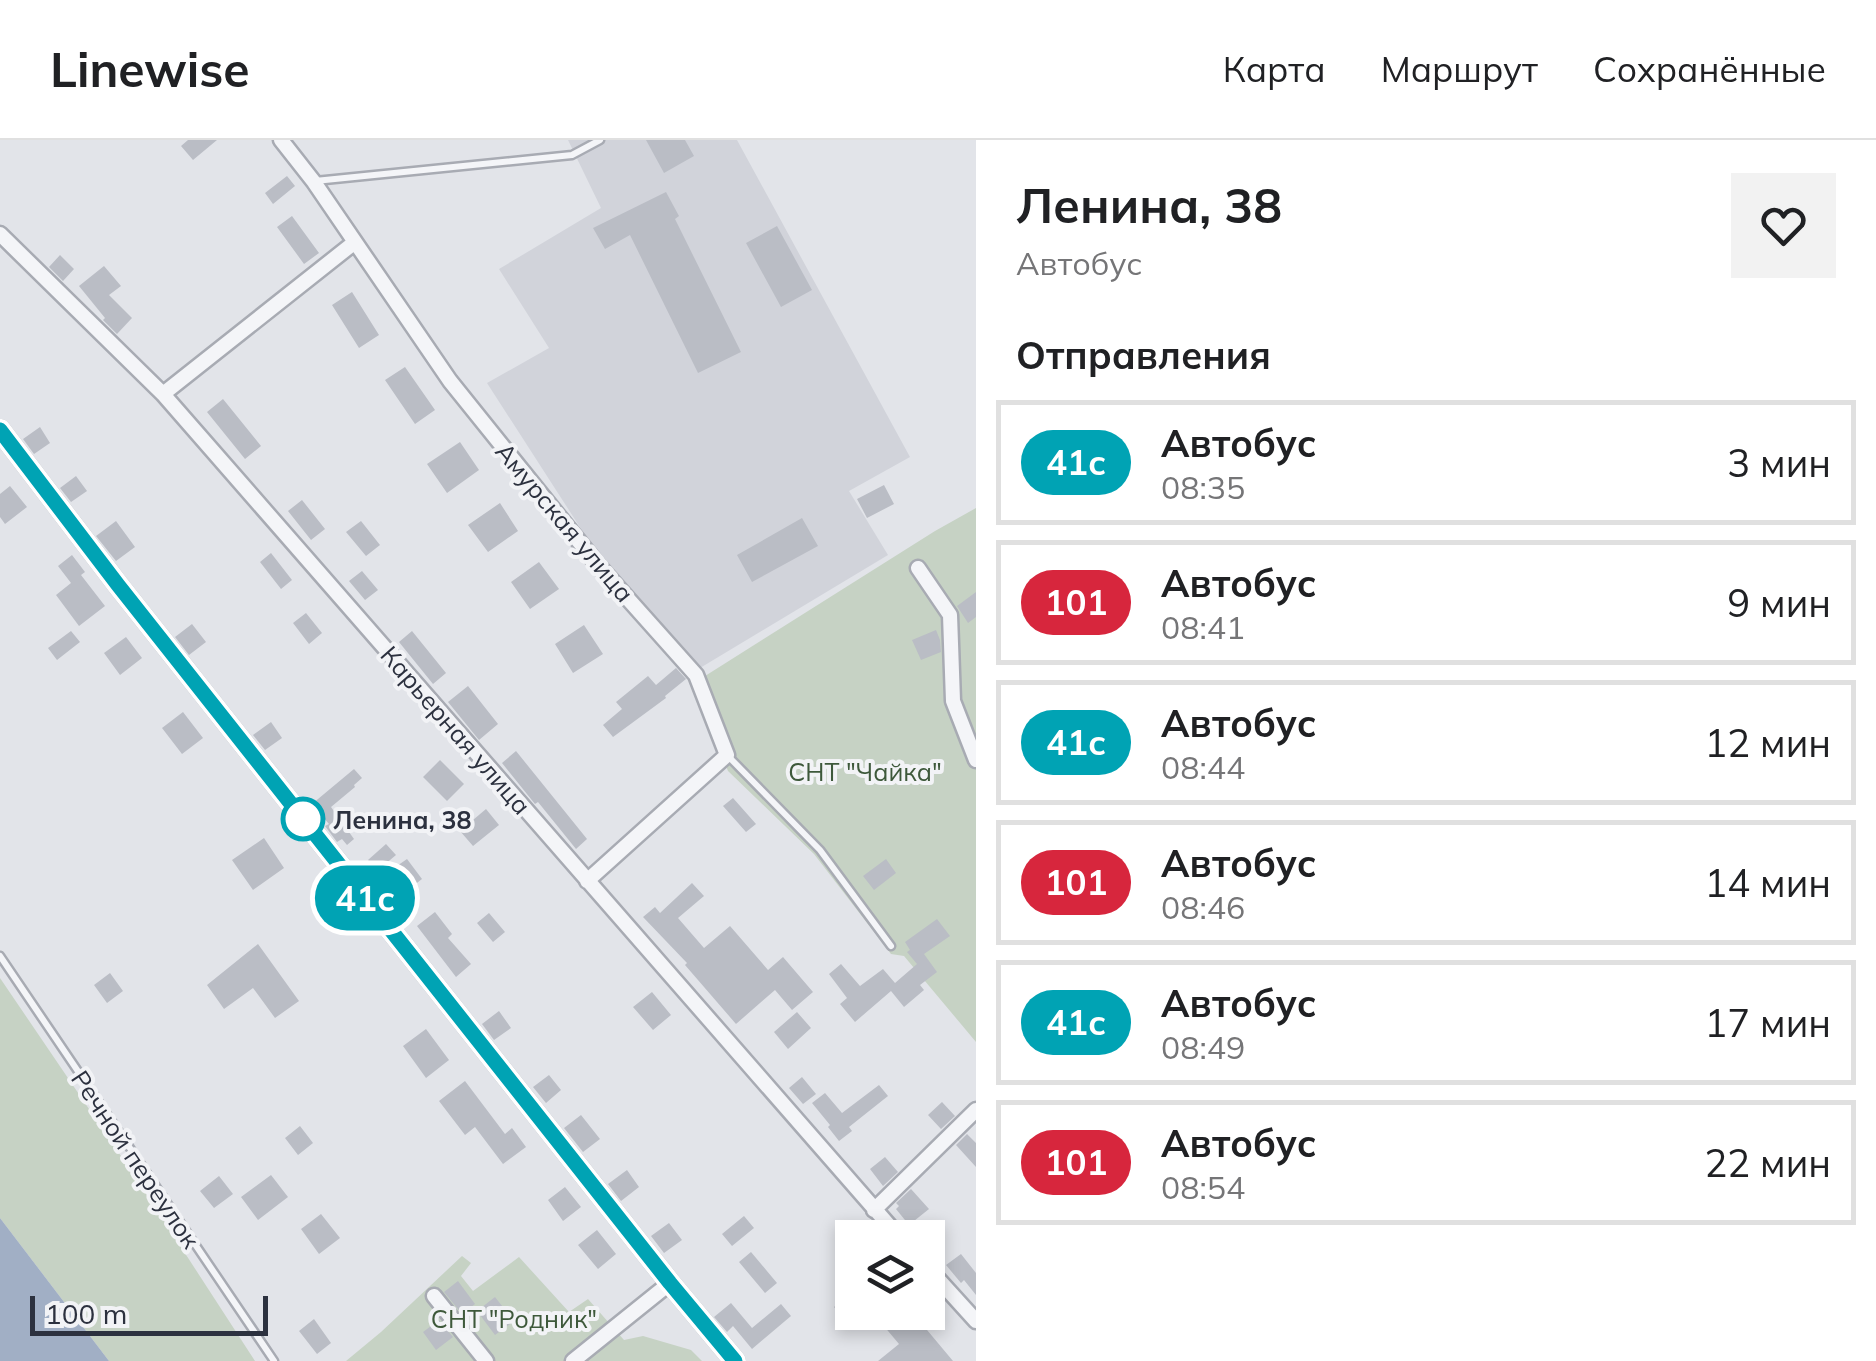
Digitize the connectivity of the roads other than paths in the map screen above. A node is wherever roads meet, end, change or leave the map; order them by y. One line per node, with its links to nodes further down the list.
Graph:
1 (280, 140): 3 (street, Амурская улица)
2 (600, 140): 3 (lane)
3 (314, 182): 5 (street, Амурская улица)
4 (0, 234): 6 (street, Карьерная улица)
5 (355, 242): 6 (street); 9 (street, Амурская улица)
6 (163, 394): 11 (street, Карьерная улица)
7 (0, 430): 17 (street)
8 (918, 568): 10 (street)
9 (728, 755): 11 (street); 12 (lane)
10 (976, 760)
11 (587, 881): 15 (street, Карьерная улица)
12 (891, 946)
13 (0, 956): 21 (lane, Речной переулок)
14 (976, 1110): 15 (street)
15 (874, 1210): 16 (street, Карьерная улица)
16 (883, 1220)
17 (670, 1283): 23 (street); 24 (street)
18 (945, 1286): 20 (street)
19 (434, 1296): 22 (street)
20 (976, 1320)
21 (274, 1361)
22 (486, 1361)
23 (573, 1361)
24 (735, 1361)

